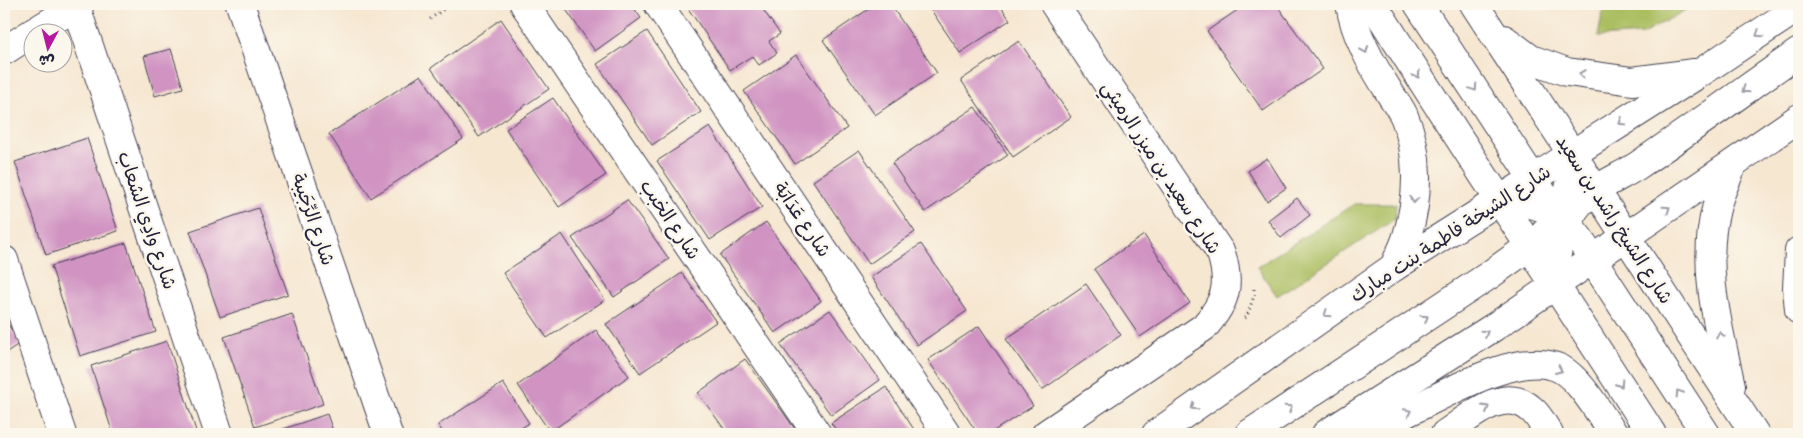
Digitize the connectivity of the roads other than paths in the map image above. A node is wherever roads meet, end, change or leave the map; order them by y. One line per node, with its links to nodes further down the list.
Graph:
1 (240, 4): 35 (main road, شارع الرِّجَيبة)
2 (524, 4): 36 (main road, شارع الخبب)
3 (658, 4): 37 (main road, شارع عَدَابَة)
4 (1054, 4): 38 (main road, شارع سعيد بن ميزر الرميثي)
5 (1350, 4): 29 (main road, one-way to 29)
6 (1372, 4): 22 (main road, one-way to 22)
7 (1418, 4): 20 (main road, one-way to 20)
8 (1474, 4): 12 (main road, شارع الشيخ راشد بن سعيد)
9 (78, 5): 11 (main road); 34 (main road, شارع وادِي الشعاب)
10 (1799, 7): 16 (main road, شارع الشيخة فاطمة بنت مبارك, one-way to 16)
11 (51, 22)
12 (1490, 28): 16 (main road, one-way to 12); 18 (main road, شارع الشيخ راشد بن سعيد)
13 (22, 40): 14 (main road)
14 (4, 51)
15 (1799, 52): 21 (main road, one-way to 21)
16 (1700, 73): 18 (main road, شارع الشيخة فاطمة بنت مبارك, one-way to 18)
17 (1799, 118): 19 (main road)
18 (1572, 154): 20 (main road, شارع الشيخة فاطمة بنت مبارك); 21 (main road, شارع الشيخ راشد بن سعيد); 23 (main road)
19 (1732, 166): 24 (main road, one-way to 19); 32 (main road, one-way to 19)
20 (1533, 179): 22 (main road, شارع الشيخة فاطمة بنت مبارك); 23 (main road)
21 (1596, 191): 23 (main road); 24 (main road, شارع الشيخ راشد بن سعيد)
22 (1499, 200): 23 (main road); 25 (main road); 29 (main road, شارع الشيخة فاطمة بنت مبارك)
23 (1564, 218): 24 (main road); 25 (main road); 27 (main road); 30 (main road)
24 (1626, 236): 27 (main road); 32 (main road, شارع الشيخ راشد بن سعيد)
25 (1530, 247): 30 (main road); 40 (main road, one-way to 25)
26 (1799, 251): 31 (main road)
27 (1592, 259): 30 (main road); 47 (main road, one-way to 27)
28 (4, 260): 33 (main road)
29 (1394, 267): 39 (main road, شارع الشيخة فاطمة بنت مبارك, one-way to 39)
30 (1555, 285): 41 (main road, one-way to 30); 46 (main road, one-way to 46)
31 (1799, 310)
32 (1734, 400): 48 (main road, شارع الشيخ راشد بن سعيد)
33 (62, 434)
34 (219, 434)
35 (388, 434)
36 (817, 434)
37 (948, 434)
38 (1046, 434)
39 (1156, 434)
40 (1248, 434)
41 (1326, 434)
42 (1345, 434): 45 (main road, one-way to 45)
43 (1445, 434): 44 (main road, one-way to 44)
44 (1549, 434)
45 (1614, 434)
46 (1652, 434)
47 (1706, 434)
48 (1755, 434)

